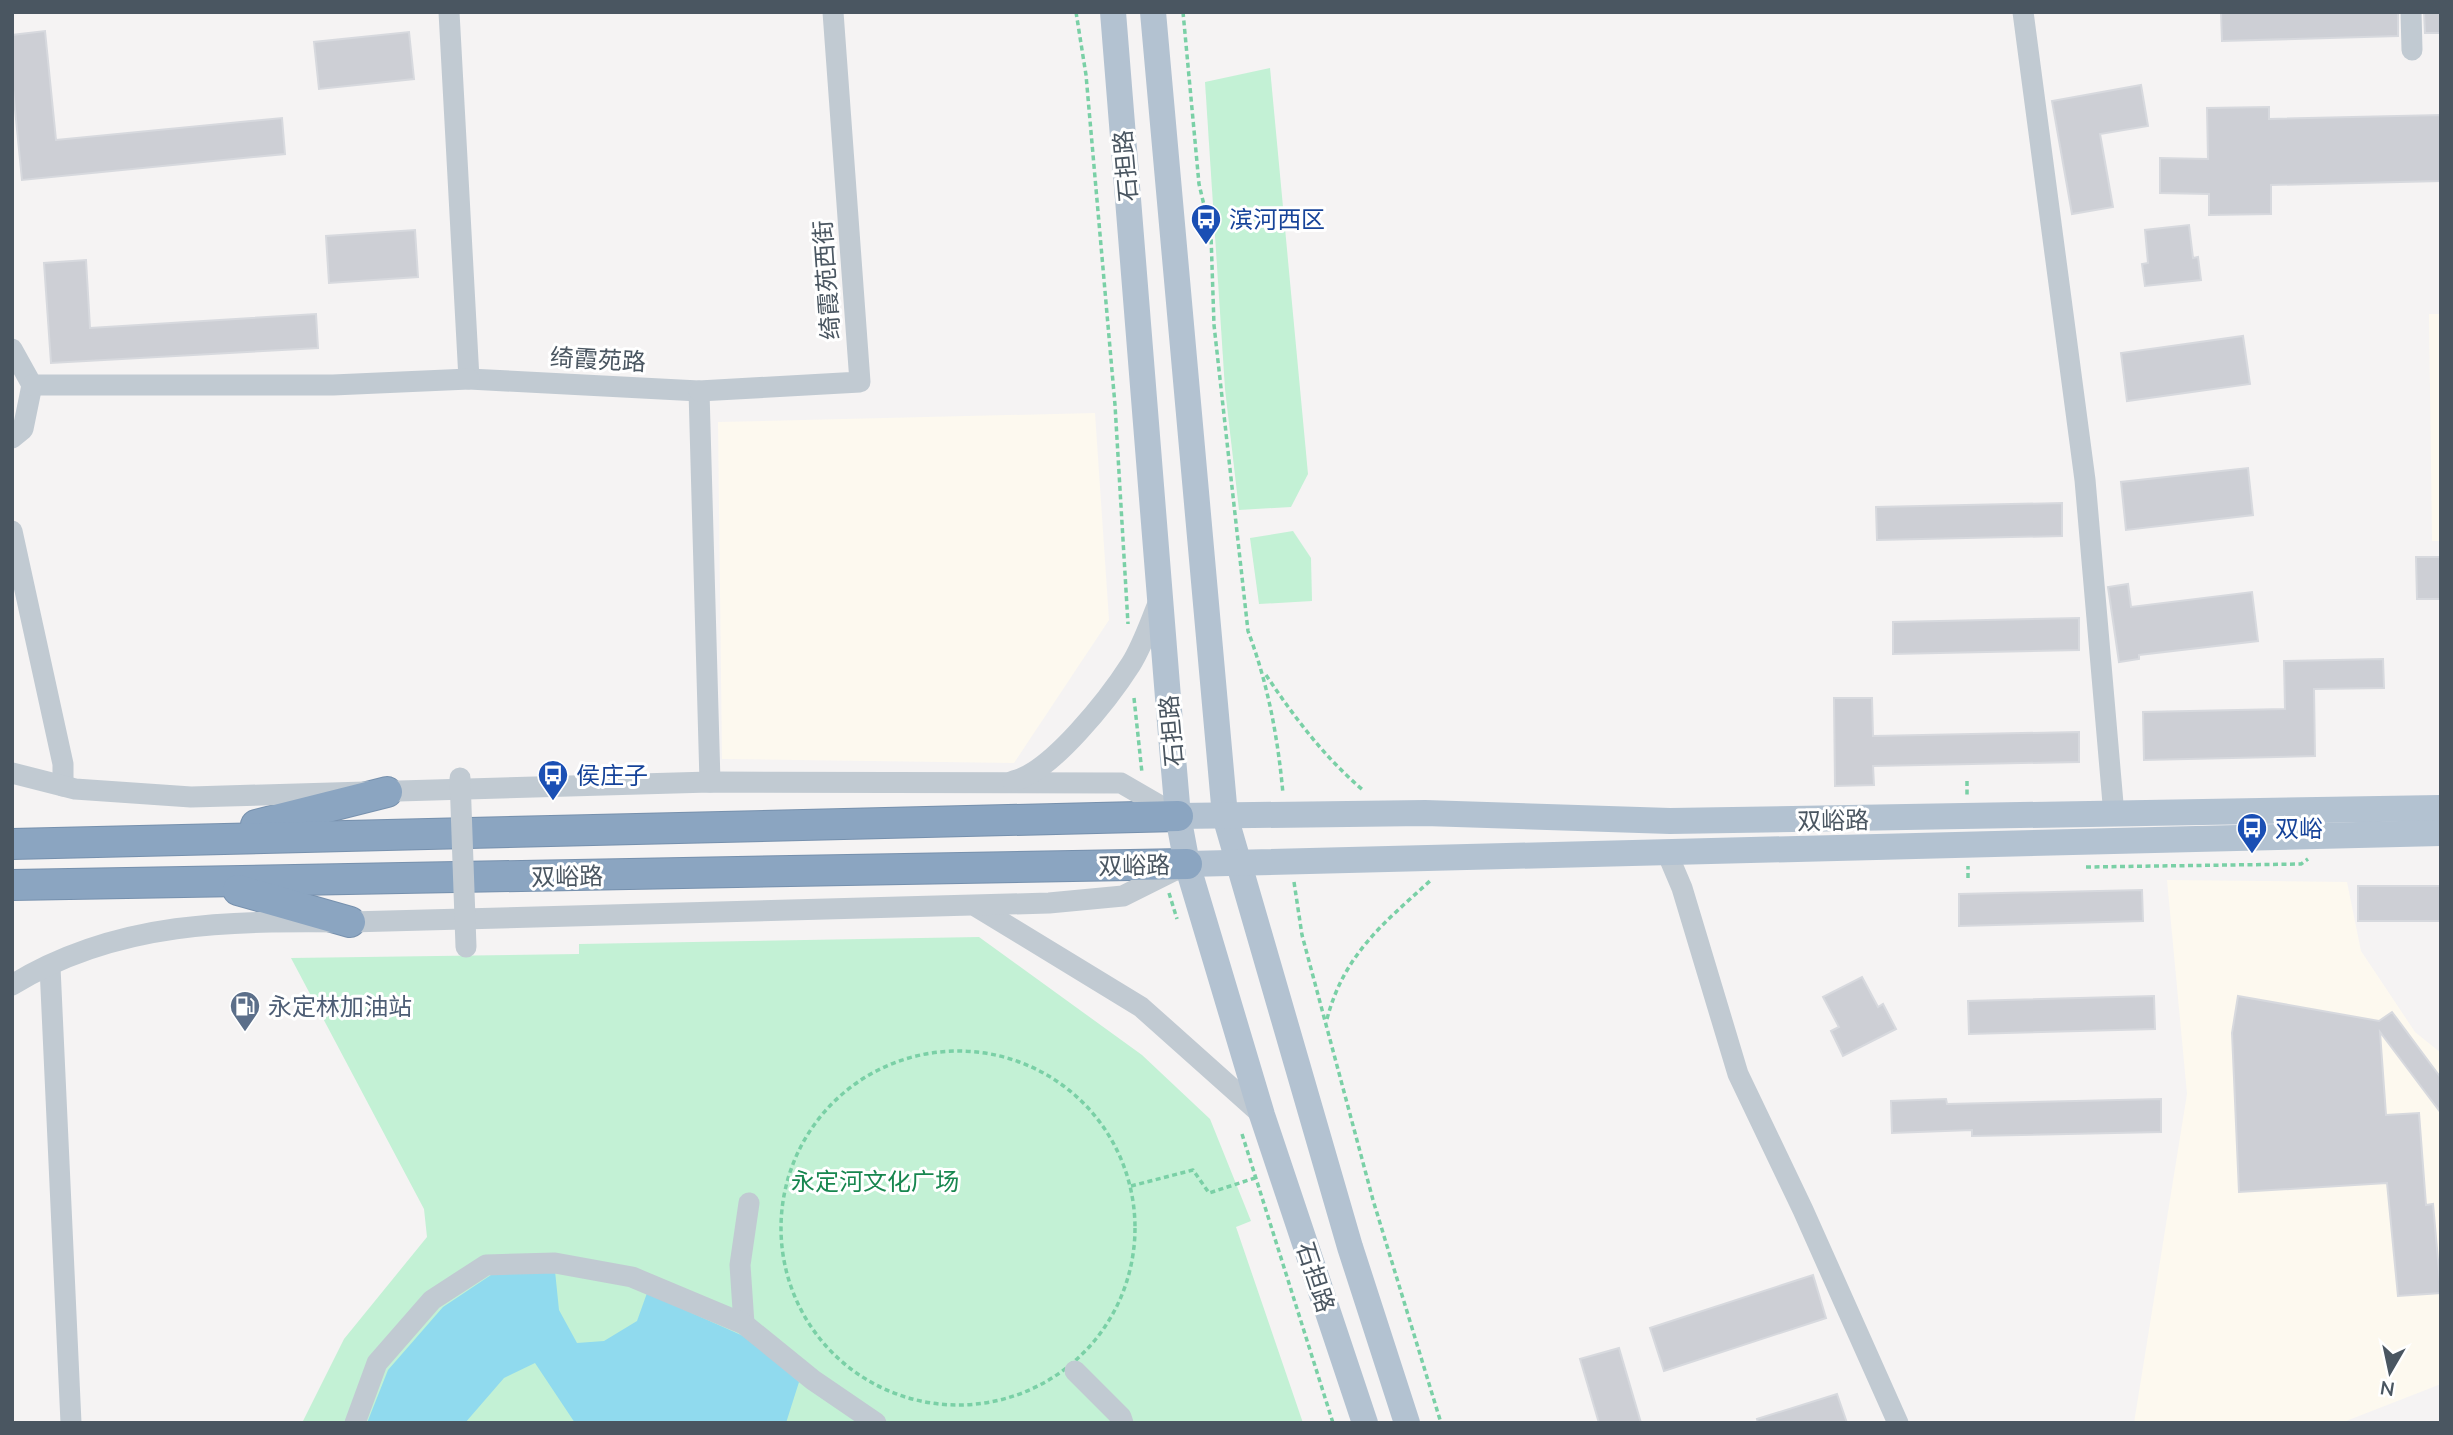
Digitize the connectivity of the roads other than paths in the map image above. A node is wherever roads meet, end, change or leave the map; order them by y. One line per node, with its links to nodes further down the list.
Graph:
1 (449, 12): 9 (street)
2 (833, 12): 11 (street, 绮霞苑西街)
3 (1113, 12): 14 (main road, 石担路)
4 (1153, 12): 24 (main road, 石担路)
5 (2023, 12): 22 (street)
6 (2411, 12): 7 (street)
7 (2412, 50)
8 (12, 349): 10 (street)
9 (469, 379): 10 (street, 绮霞苑路); 11 (street, 绮霞苑路)
10 (32, 385): 12 (street)
11 (699, 391): 17 (street)
12 (12, 438)
13 (12, 531): 19 (street)
14 (1160, 599): 18 (street); 23 (main road, 石担路)
15 (12, 773): 19 (street, 双峪路)
16 (460, 778): 37 (street, bridge)
17 (710, 782): 18 (street, 双峪路); 20 (street, 双峪路)
18 (1003, 783): 23 (street, 双峪路)
19 (63, 786): 20 (street, 双峪路)
20 (387, 792): 27 (highway)
21 (2441, 808): 22 (main road, 双峪路)
22 (2114, 815): 24 (main road, 双峪路)
23 (1178, 816): 24 (main road, 双峪路); 27 (highway, 双峪路); 32 (main road, 石担路)
24 (1225, 816): 31 (main road, 石担路)
25 (2441, 833): 30 (main road, 双峪路)
26 (12, 836): 28 (highway)
27 (205, 838): 28 (highway, 双峪路)
28 (54, 842): 29 (highway, 双峪路)
29 (12, 844)
30 (1668, 855): 31 (main road, 双峪路); 50 (street)
31 (1237, 862): 32 (main road, 双峪路); 49 (main road, 石担路)
32 (1187, 864): 33 (highway, 双峪路); 35 (street, 双峪路); 40 (main road, 石担路)
33 (208, 881): 34 (highway, 双峪路); 36 (highway)
34 (12, 885)
35 (977, 907): 36 (street, 双峪路); 40 (street)
36 (350, 922): 38 (street, 双峪路)
37 (466, 947)
38 (50, 967): 39 (street, 双峪路); 44 (street)
39 (12, 985)
40 (1262, 1115): 48 (main road, 石担路)
41 (749, 1203): 42 (street)
42 (744, 1324): 45 (street); 46 (street)
43 (1075, 1371): 47 (street)
44 (71, 1423)
45 (355, 1423)
46 (876, 1423)
47 (1123, 1423)
48 (1365, 1423)
49 (1407, 1423)
50 (1898, 1423)

